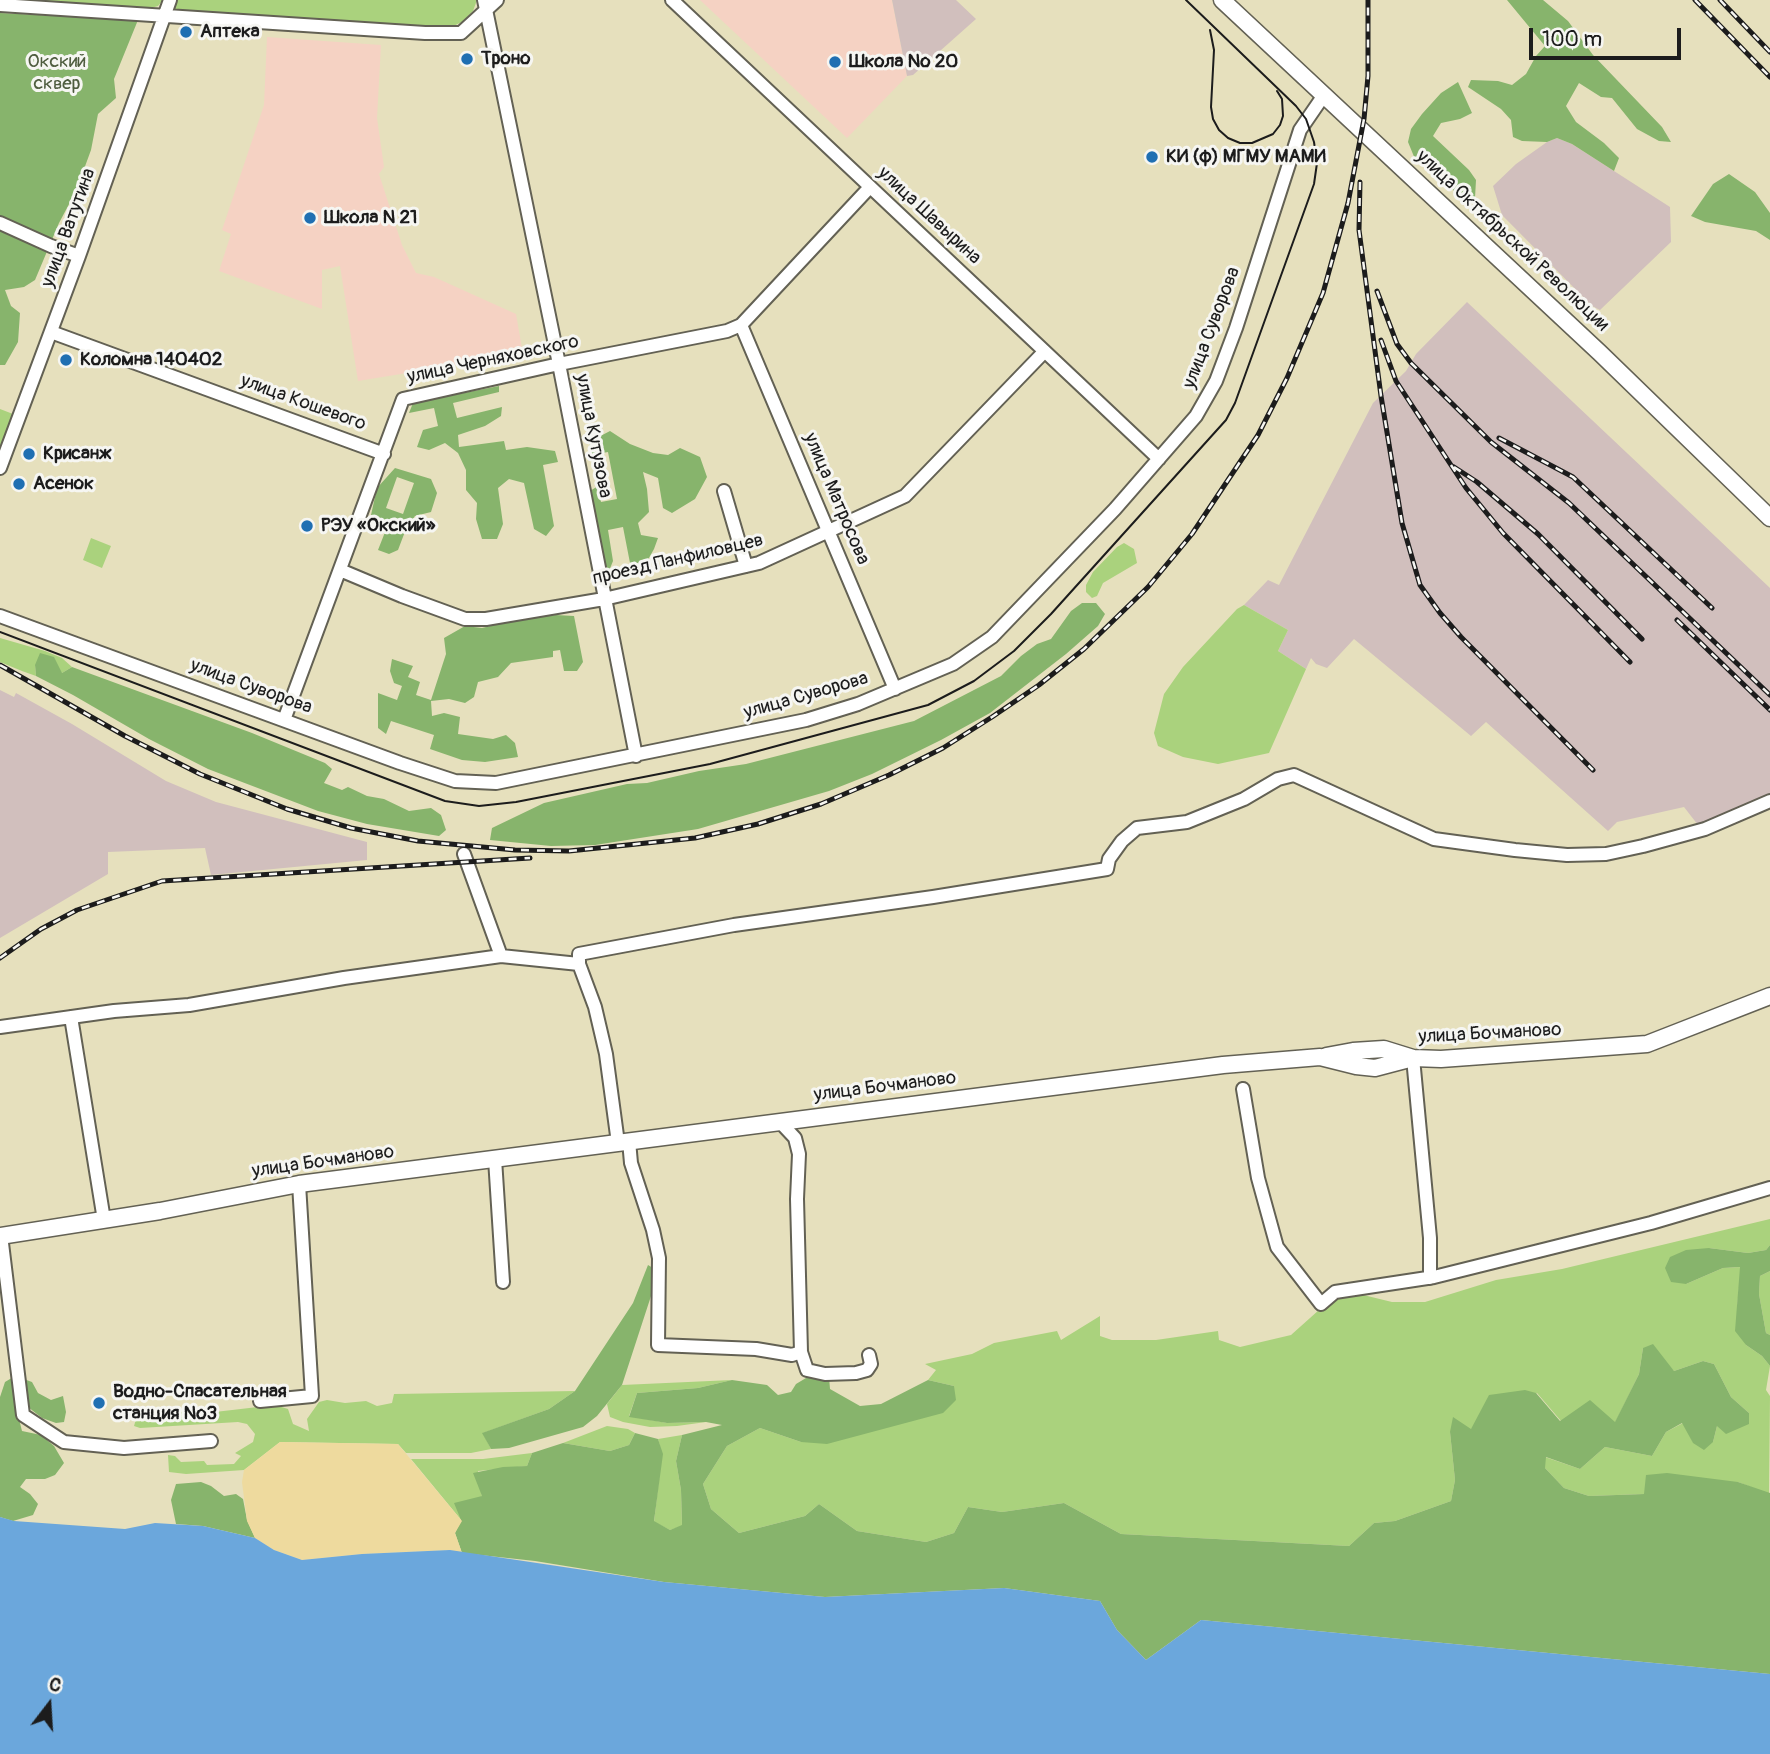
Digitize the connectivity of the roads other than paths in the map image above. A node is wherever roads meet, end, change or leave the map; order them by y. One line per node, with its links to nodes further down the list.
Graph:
1 (170, 0): 7 (street, улица Ватутина)
2 (497, 0): 6 (street)
3 (672, 0): 9 (street, улица Шавырина)
4 (1222, 0): 8 (main road, улица Октябрьской Революции)
5 (0, 5): 7 (street)
6 (485, 6): 7 (street); 15 (street, улица Кутузова)
7 (166, 15): 11 (street, улица Ватутина)
8 (1324, 95): 17 (street, улица Суворова); 20 (main road, улица Октябрьской Революции)
9 (870, 187): 12 (street); 14 (street, улица Шавырина)
10 (1, 224): 11 (street)
11 (79, 256): 13 (street, улица Ватутина)
12 (741, 325): 15 (street, улица Черняховского); 21 (street, улица Матросова)
13 (51, 332): 16 (street, улица Кошевого); 18 (street, улица Ватутина)
14 (1044, 352): 17 (street, улица Шавырина); 21 (street, проезд Панфиловцев)
15 (559, 364): 16 (street, улица Черняховского); 24 (street, улица Кутузова)
16 (384, 454): 23 (street, улица Черняховского)
17 (1159, 459): 26 (street, улица Суворова)
18 (0, 468)
19 (724, 491): 22 (street)
20 (1770, 518)
21 (828, 531): 22 (street, проезд Панфиловцев); 26 (street, улица Матросова)
22 (746, 566): 24 (street, проезд Панфиловцев)
23 (340, 569): 24 (street, проезд Панфиловцев); 27 (street, улица Черняховского)
24 (604, 599): 28 (street, улица Кутузова)
25 (0, 617): 27 (street, улица Суворова)
26 (895, 689): 28 (street, улица Суворова)
27 (284, 720): 28 (street, улица Суворова)
28 (636, 756)
29 (1770, 801): 32 (street)
30 (464, 854): 31 (street)
31 (501, 956): 32 (street); 34 (street)
32 (579, 964): 39 (street)
33 (1770, 996): 36 (main road, улица Бочманово)
34 (71, 1017): 35 (street); 43 (street)
35 (0, 1027)
36 (1413, 1058): 38 (main road, улица Бочманово); 45 (street)
37 (1243, 1089): 45 (street)
38 (780, 1122): 39 (main road, улица Бочманово); 47 (street)
39 (623, 1142): 40 (main road, улица Бочманово); 47 (street)
40 (495, 1159): 41 (main road, улица Бочманово); 46 (street)
41 (299, 1184): 43 (main road, улица Бочманово); 49 (street)
42 (1770, 1188): 45 (street)
43 (104, 1220): 44 (main road, улица Бочманово)
44 (1, 1235): 50 (street)
45 (1430, 1278)
46 (503, 1282)
47 (802, 1352): 48 (street)
48 (869, 1355)
49 (260, 1401)
50 (211, 1441)

